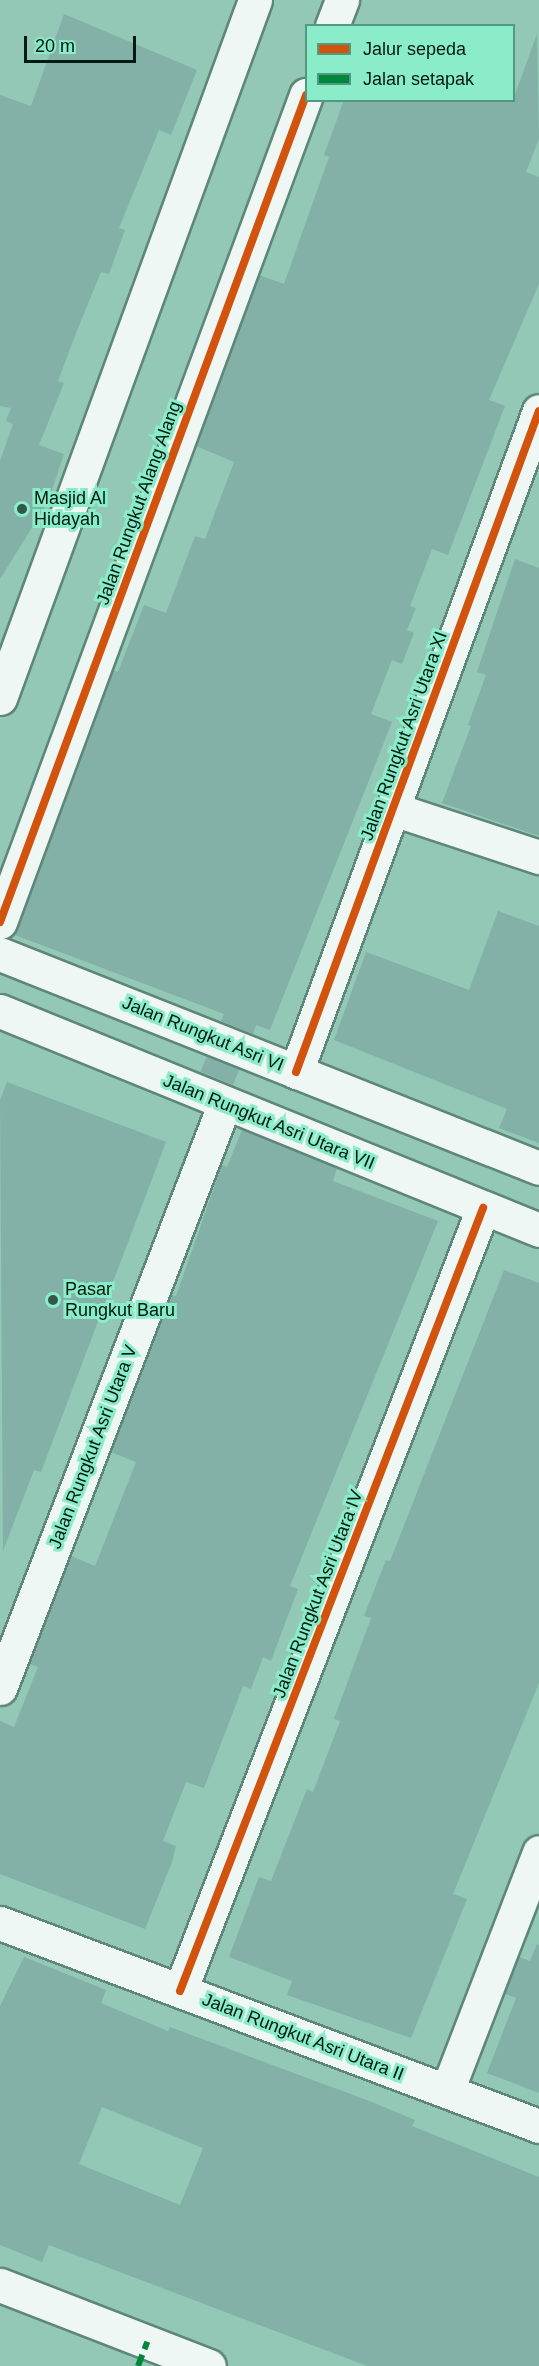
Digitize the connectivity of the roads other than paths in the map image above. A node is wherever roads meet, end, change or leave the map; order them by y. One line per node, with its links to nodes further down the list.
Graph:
1 (255, 0): 6 (street)
2 (342, 0): 3 (street)
3 (333, 24)
4 (305, 98): 9 (street, Jalan Rungkut Alang Alang)
5 (539, 411): 7 (street, Jalan Rungkut Asri Utara XI)
6 (0, 698)
7 (393, 809): 8 (street); 12 (street, Jalan Rungkut Asri Utara XI)
8 (539, 858)
9 (0, 922)
10 (0, 954): 12 (street, Jalan Rungkut Asri VI)
11 (0, 1011): 13 (street, Jalan Rungkut Asri Utara VII)
12 (296, 1072): 14 (street, Jalan Rungkut Asri VI)
13 (224, 1105): 15 (street, Jalan Rungkut Asri Utara VII); 17 (street, Jalan Rungkut Asri Utara V)
14 (539, 1168)
15 (483, 1208): 16 (street, Jalan Rungkut Asri Utara VII); 20 (street, Jalan Rungkut Asri Utara IV)
16 (539, 1230)
17 (0, 1688)
18 (539, 1852): 21 (street)
19 (0, 1923): 20 (street, Jalan Rungkut Asri Utara II)
20 (180, 1991): 21 (street, Jalan Rungkut Asri Utara II)
21 (447, 2091): 22 (street, Jalan Rungkut Asri Utara II)
22 (539, 2126)
23 (0, 2285): 24 (street)
24 (142, 2354): 25 (street)
25 (209, 2366)

